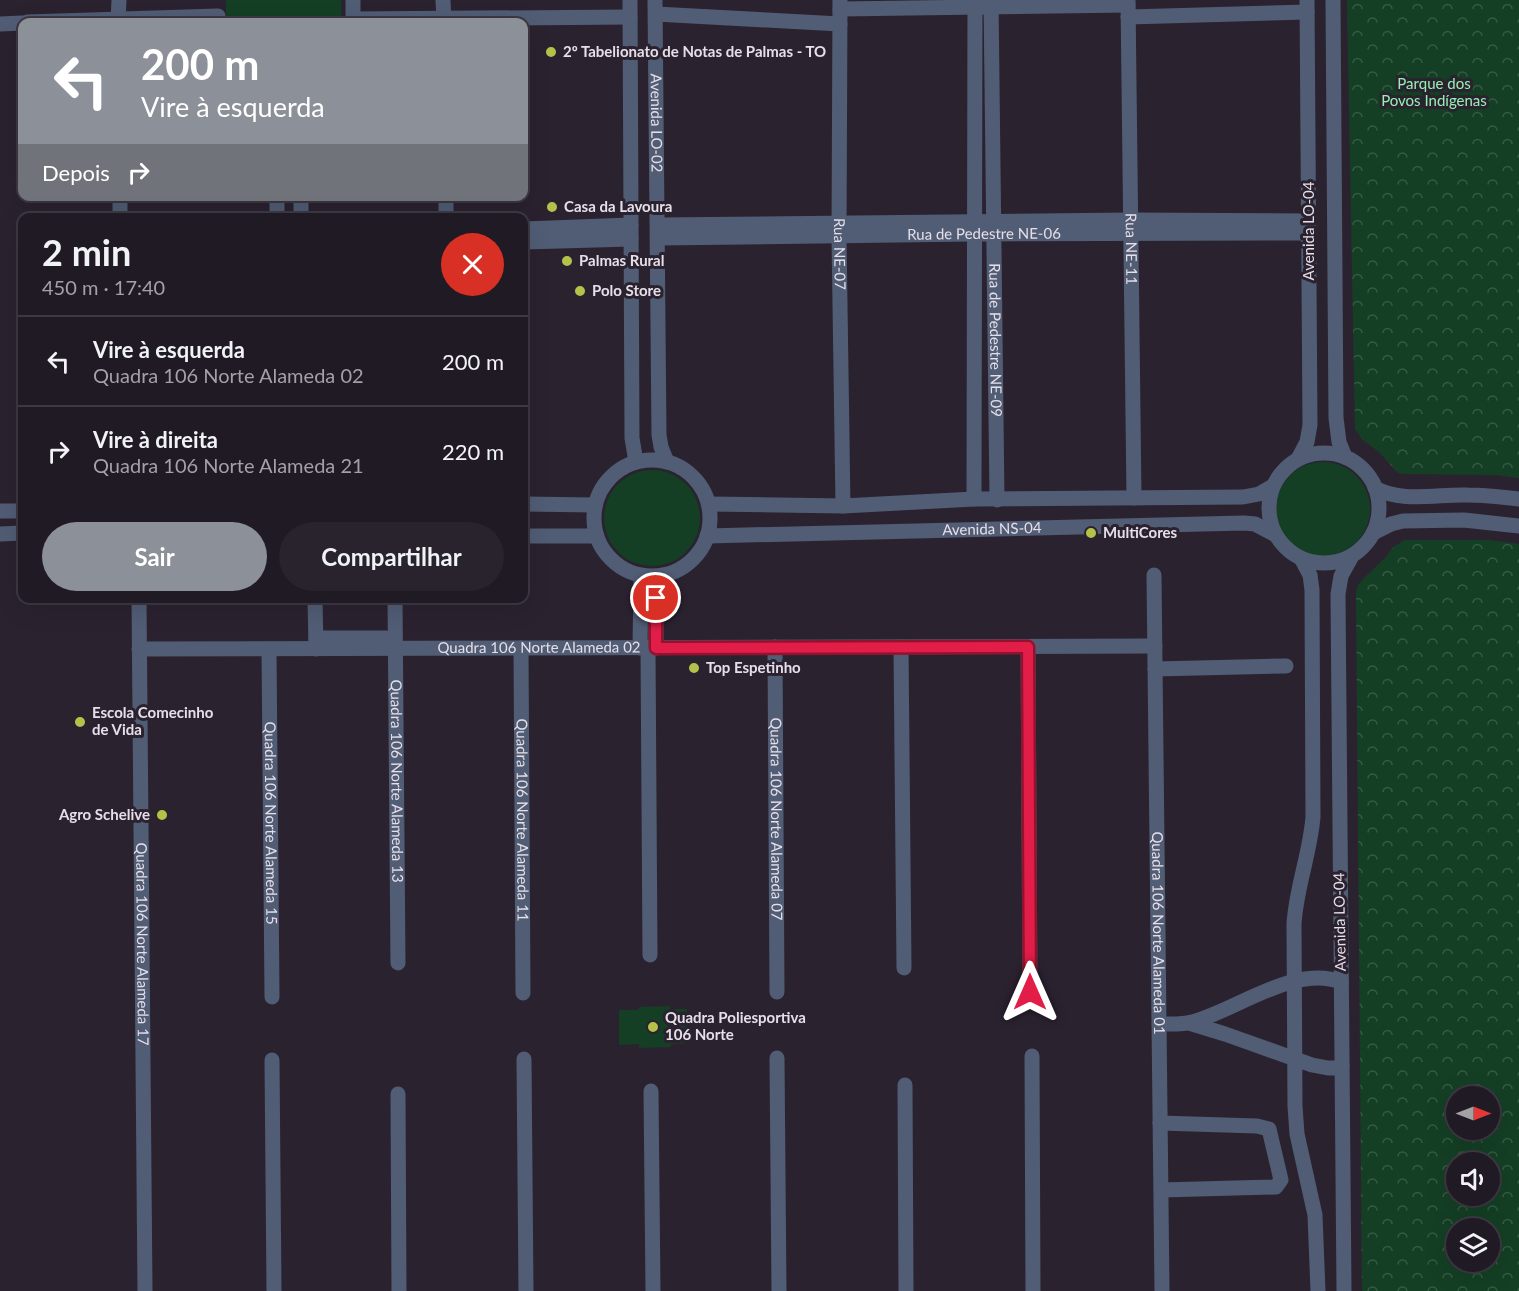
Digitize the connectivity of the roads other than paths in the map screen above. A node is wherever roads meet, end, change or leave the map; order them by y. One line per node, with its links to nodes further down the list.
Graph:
1 (119, 0): 14 (street)
2 (218, 0): 15 (street)
3 (353, 0): 16 (street)
4 (443, 0): 17 (street)
5 (630, 0): 13 (street, Avenida LO-02)
6 (1333, 0): 30 (street, Avenida LO-04)
7 (975, 3): 8 (street); 12 (street); 23 (street, Rua de Pedestre NE-09)
8 (991, 3): 11 (street); 24 (street, Rua de Pedestre NE-09)
9 (1307, 6): 11 (street); 22 (street, Avenida LO-04)
10 (656, 7): 12 (street); 27 (street, Avenida LO-02)
11 (1128, 7): 21 (street, Rua NE-11)
12 (840, 11): 26 (street, Rua NE-07)
13 (630, 17): 18 (street); 28 (street, Avenida LO-02)
14 (118, 18)
15 (218, 18)
16 (353, 18)
17 (444, 18)
18 (528, 19)
19 (18, 23): 20 (street)
20 (0, 24)
21 (1130, 227): 22 (street, Rua de Pedestre NE-06); 24 (street, Rua de Pedestre NE-06); 36 (street, Rua NE-11)
22 (1309, 227): 31 (street, Avenida LO-04)
23 (974, 228): 24 (street, Rua de Pedestre NE-06); 26 (street, Rua de Pedestre NE-06); 37 (street, Rua de Pedestre NE-09)
24 (994, 228): 39 (street, Rua de Pedestre NE-09)
25 (528, 229): 28 (street)
26 (839, 230): 27 (street, Rua de Pedestre NE-06); 43 (street, Rua NE-07)
27 (658, 231): 33 (street, Avenida LO-02)
28 (631, 232): 29 (street); 32 (street, Avenida LO-02)
29 (528, 242)
30 (1345, 457): 31 (street); 35 (street)
31 (1298, 459): 34 (street, Avenida NS-04)
32 (636, 462): 33 (street); 42 (street)
33 (667, 462): 41 (street)
34 (1273, 486): 36 (street, Avenida NS-04); 50 (street)
35 (1375, 488): 38 (street); 48 (street)
36 (1134, 498): 39 (street, Avenida NS-04)
37 (974, 499): 39 (street, Avenida NS-04); 43 (street, Avenida NS-04)
38 (1519, 499)
39 (997, 500)
40 (528, 504): 42 (street)
41 (709, 504): 43 (street, Avenida NS-04); 53 (street)
42 (595, 505): 52 (street)
43 (843, 506)
44 (0, 511): 45 (street)
45 (18, 511)
46 (1519, 526): 48 (street)
47 (18, 533): 49 (street)
48 (1373, 533): 54 (street)
49 (0, 534)
50 (1274, 534): 53 (street, Avenida NS-04); 55 (street, Avenida NS-04)
51 (528, 536): 52 (street)
52 (597, 536): 57 (street)
53 (707, 536): 58 (street)
54 (1352, 556): 55 (street); 78 (street, Avenida LO-04)
55 (1302, 560): 77 (street)
56 (1155, 575): 64 (street, Quadra 106 Norte Alameda 01)
57 (641, 577): 58 (street); 69 (street)
58 (661, 577): 69 (street)
59 (139, 603): 71 (street, Quadra 106 Norte Alameda 17)
60 (315, 603): 62 (street)
61 (395, 603): 63 (street, Quadra 106 Norte Alameda 13)
62 (316, 643): 63 (street, Quadra 106 Norte Alameda 02); 70 (street, Quadra 106 Norte Alameda 02)
63 (391, 643): 68 (street, Quadra 106 Norte Alameda 02); 75 (street, Quadra 106 Norte Alameda 13)
64 (1155, 646): 67 (street, Quadra 106 Norte Alameda 02); 73 (street, Quadra 106 Norte Alameda 01)
65 (774, 647): 66 (street, Quadra 106 Norte Alameda 02); 69 (street, Quadra 106 Norte Alameda 02); 79 (street, Quadra 106 Norte Alameda 07)
66 (901, 647): 67 (street, Quadra 106 Norte Alameda 02); 76 (street)
67 (1028, 647): 80 (street)
68 (521, 648): 69 (street, Quadra 106 Norte Alameda 02); 81 (street, Quadra 106 Norte Alameda 11)
69 (648, 648): 74 (street)
70 (269, 649): 71 (street, Quadra 106 Norte Alameda 02); 82 (street, Quadra 106 Norte Alameda 15)
71 (139, 650): 96 (street, Quadra 106 Norte Alameda 17)
72 (1286, 666): 73 (street)
73 (1155, 669): 84 (street, Quadra 106 Norte Alameda 01)
74 (650, 955)
75 (398, 963)
76 (904, 968)
77 (1294, 980): 78 (street); 83 (street); 89 (street)
78 (1341, 982): 90 (street, Avenida LO-04)
79 (777, 992)
80 (1030, 992)
81 (523, 993)
82 (272, 997)
83 (1189, 1023): 84 (street); 89 (street)
84 (1159, 1024): 94 (street, Quadra 106 Norte Alameda 01)
85 (1032, 1056): 103 (street)
86 (524, 1059): 99 (street)
87 (777, 1059): 101 (street)
88 (272, 1060): 97 (street)
89 (1295, 1060): 90 (street); 105 (street)
90 (1342, 1065): 106 (street, Avenida LO-04)
91 (905, 1085): 102 (street)
92 (651, 1091): 100 (street)
93 (398, 1094): 98 (street)
94 (1160, 1124): 95 (street, Quadra 106 Norte Alameda 01); 95 (street)
95 (1161, 1190): 104 (street, Quadra 106 Norte Alameda 01)
96 (145, 1291)
97 (274, 1291)
98 (399, 1291)
99 (526, 1291)
100 (653, 1291)
101 (779, 1291)
102 (906, 1291)
103 (1033, 1291)
104 (1162, 1291)
105 (1318, 1291)
106 (1344, 1291)

